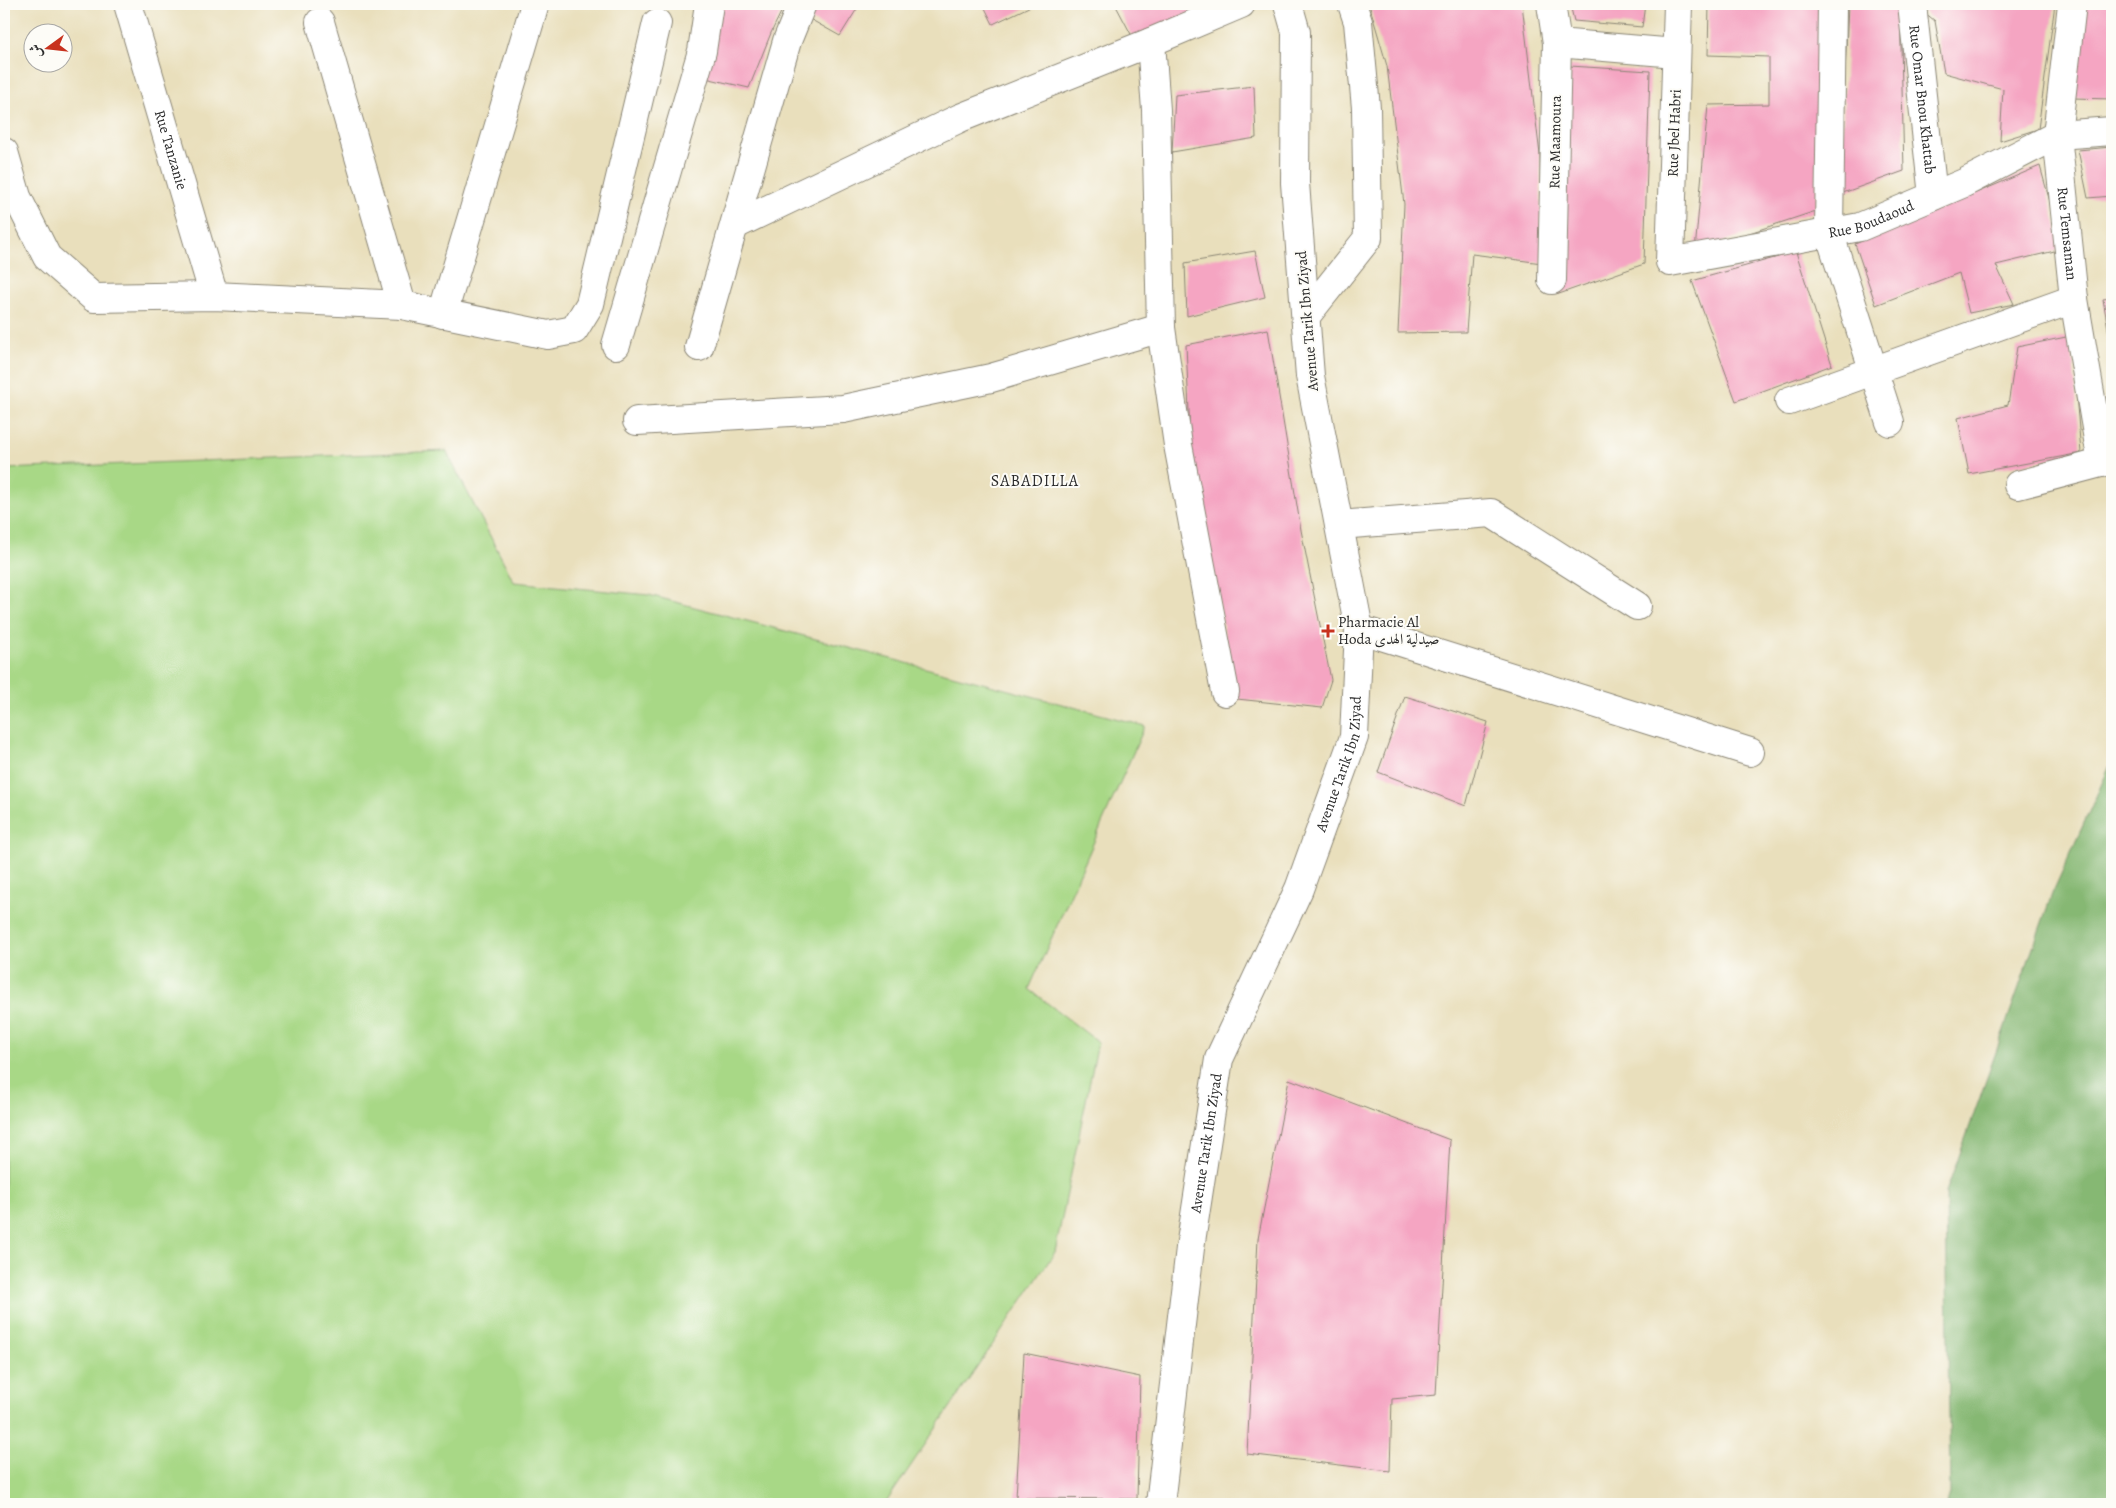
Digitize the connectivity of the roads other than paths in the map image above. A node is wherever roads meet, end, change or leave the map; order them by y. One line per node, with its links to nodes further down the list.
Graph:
1 (128, 4): 26 (street, Rue Tanzanie)
2 (535, 4): 29 (street)
3 (709, 4): 32 (street)
4 (802, 4): 22 (street)
5 (1241, 4): 15 (street)
6 (1288, 4): 30 (street, Avenue Tarik Ibn Ziyad)
7 (1352, 4): 30 (street)
8 (1551, 4): 16 (street, Rue Maamoura)
9 (1678, 4): 17 (street, Rue Jbel Habri)
10 (1832, 4): 23 (street)
11 (1912, 4): 21 (street, Rue Omar Bnou Khattab)
12 (2072, 4): 19 (street, Rue Temsaman)
13 (320, 22): 28 (street)
14 (657, 23): 29 (street)
15 (1151, 42): 22 (street); 31 (street)
16 (1557, 43): 17 (street); 25 (street, Rue Maamoura)
17 (1676, 53): 24 (street, Rue Jbel Habri)
18 (2112, 131): 19 (street)
19 (2057, 135): 21 (street, Rue Boudaoud); 27 (street, Rue Temsaman)
20 (4, 152): 26 (street)
21 (1933, 196): 23 (street, Rue Boudaoud)
22 (734, 225): 33 (street)
23 (1829, 232): 24 (street, Rue Boudaoud); 34 (street)
24 (1670, 262)
25 (1552, 280)
26 (214, 296): 28 (street)
27 (2074, 299): 34 (street); 38 (street, Rue Temsaman)
28 (402, 305): 29 (street)
29 (444, 314)
30 (1306, 316): 40 (street, Avenue Tarik Ibn Ziyad)
31 (1161, 328): 36 (street); 43 (street)
32 (616, 345)
33 (699, 347)
34 (1874, 371): 35 (street); 37 (street)
35 (1789, 401)
36 (637, 421)
37 (1890, 422)
38 (2107, 462): 39 (street)
39 (2018, 485)
40 (1339, 525): 41 (street); 42 (street, Avenue Tarik Ibn Ziyad)
41 (1637, 606)
42 (1359, 629): 44 (street); 45 (street, Avenue Tarik Ibn Ziyad)
43 (1225, 692)
44 (1750, 752)
45 (1160, 1504)

